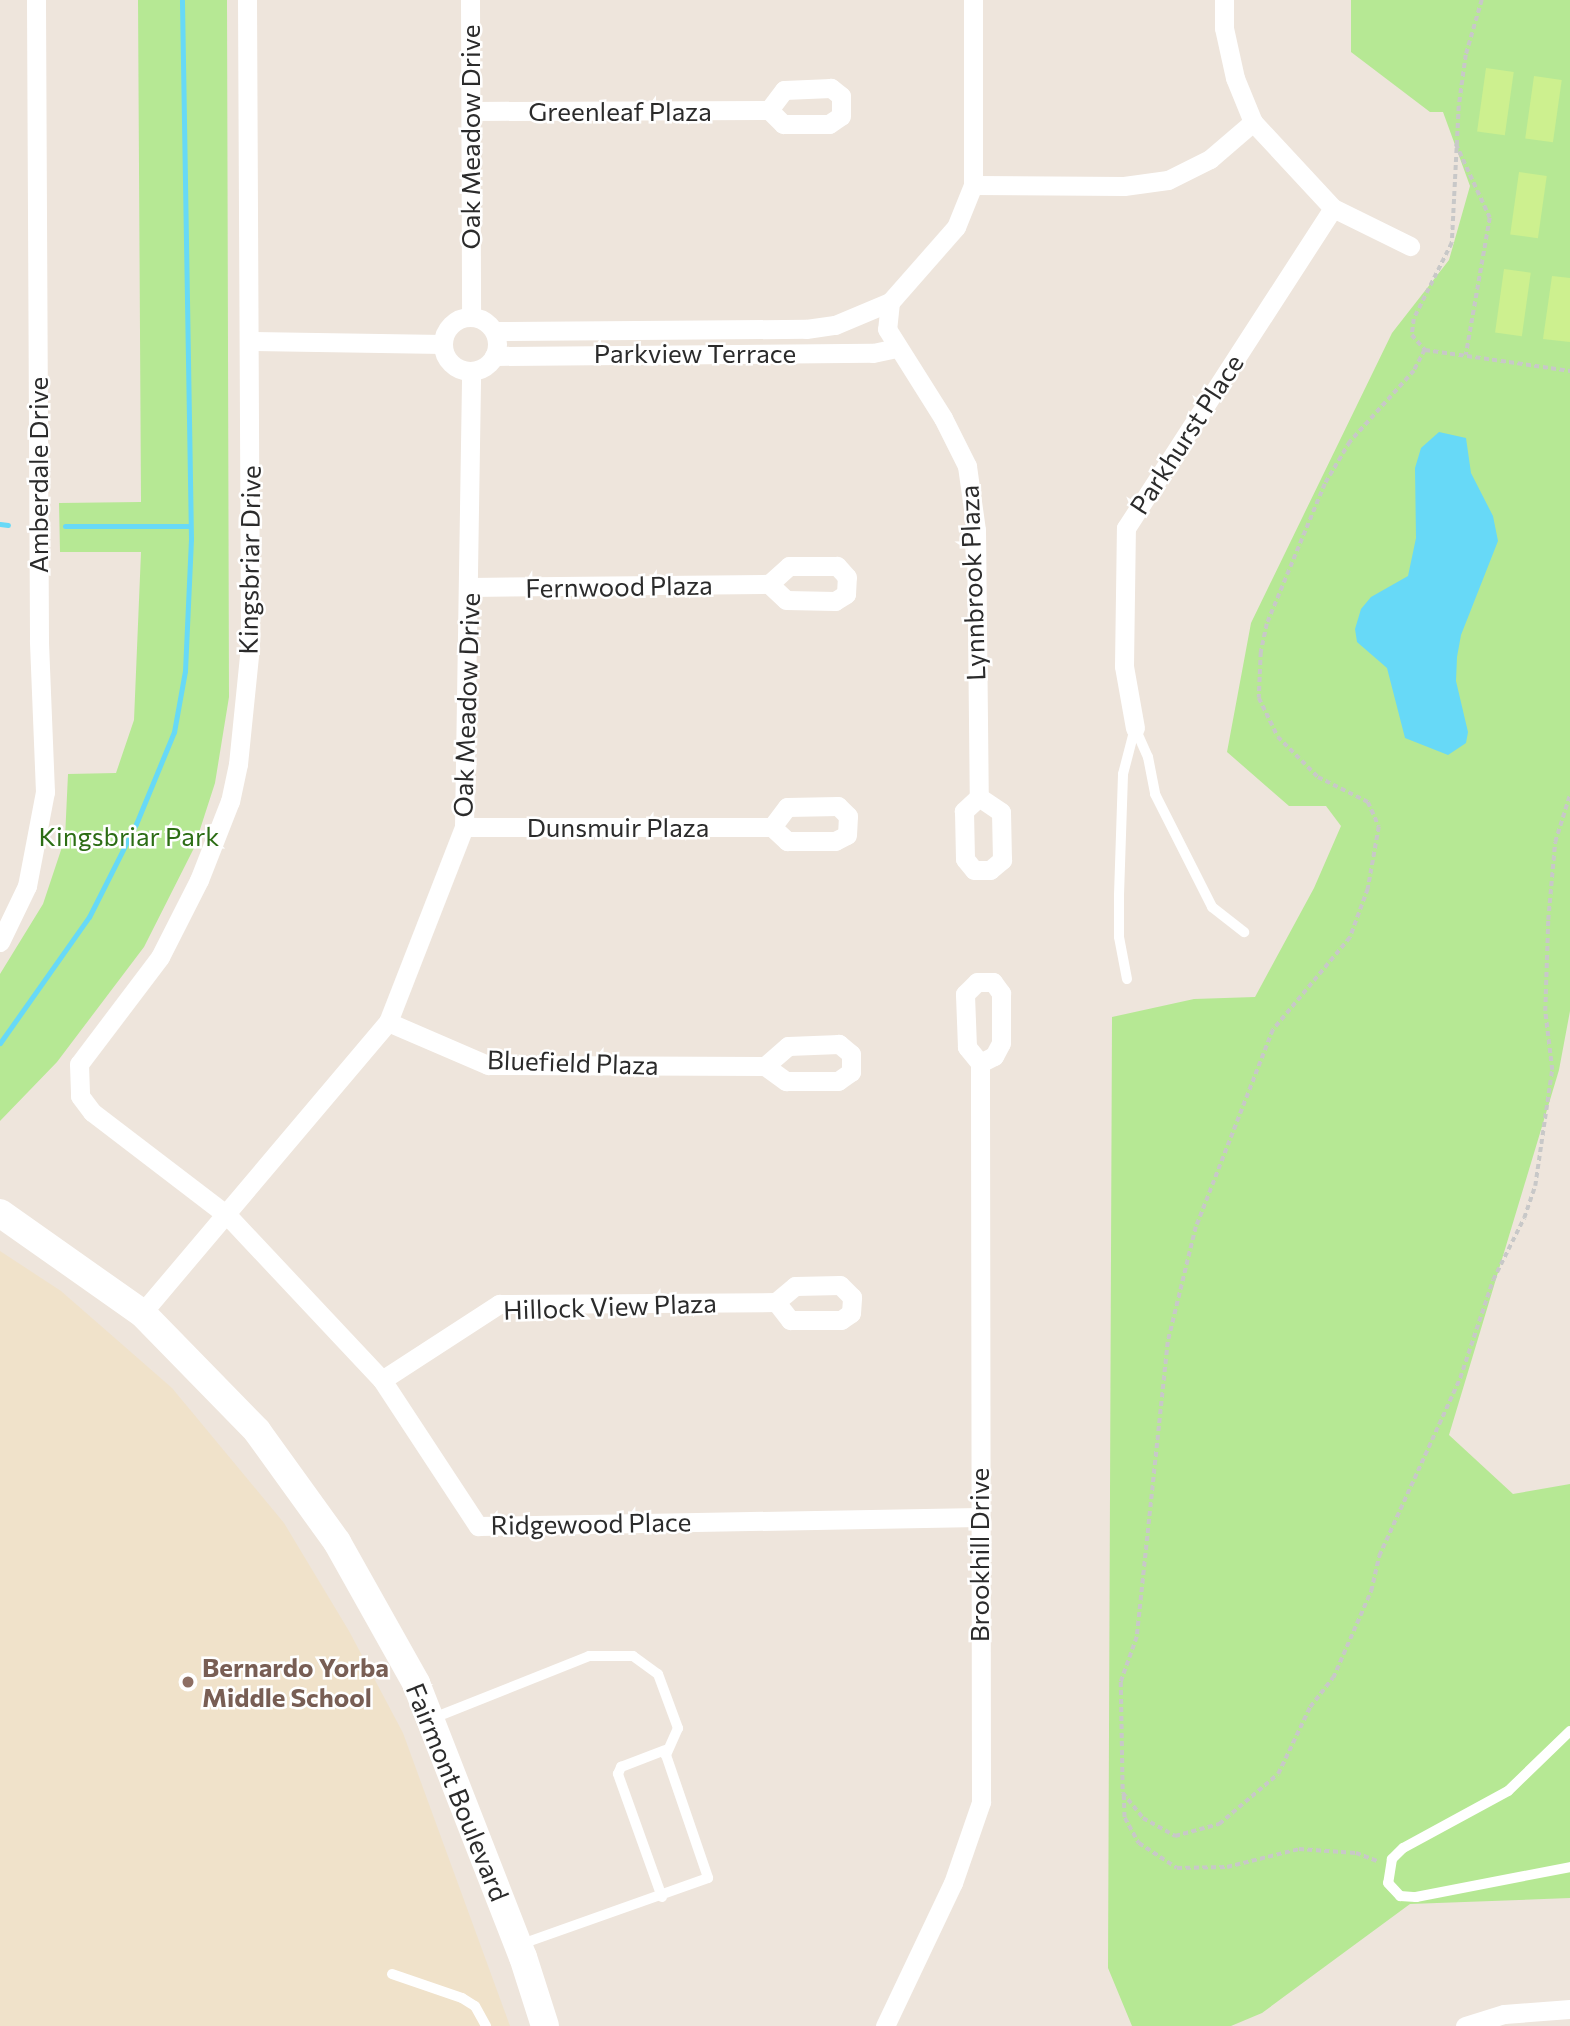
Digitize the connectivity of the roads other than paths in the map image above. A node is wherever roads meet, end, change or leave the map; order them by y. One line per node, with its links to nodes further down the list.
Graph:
1 (36, 0): 31 (street, Amberdale Drive)
2 (247, 0): 17 (street, Kingsbriar Drive)
3 (470, 0): 7 (street, Oak Meadow Drive)
4 (974, 0): 9 (street)
5 (1224, 0): 8 (street)
6 (769, 110): 7 (street, Greenleaf Plaza)
7 (472, 111): 13 (street, Oak Meadow Drive)
8 (1253, 122): 9 (street); 10 (street)
9 (973, 185): 12 (street)
10 (1333, 208): 11 (street); 26 (street, Parkhurst Place)
11 (1410, 246)
12 (890, 302): 16 (street, Parkview Terrace); 19 (street, Lynnbrook Plaza)
13 (471, 317): 14 (street); 18 (street)
14 (494, 331): 15 (street, Parkview Terrace); 22 (street)
15 (623, 331): 16 (street, Parkview Terrace); 21 (street)
16 (754, 331): 20 (street)
17 (251, 341): 18 (street); 36 (street, Kingsbriar Drive)
18 (443, 344): 23 (street)
19 (896, 348): 20 (street, Parkview Terrace); 27 (street, Lynnbrook Plaza)
20 (754, 352): 21 (street, Parkview Terrace)
21 (623, 354): 22 (street, Parkview Terrace)
22 (494, 356): 23 (street)
23 (471, 371): 25 (street, Oak Meadow Drive)
24 (769, 584): 25 (street, Fernwood Plaza)
25 (470, 587): 28 (street, Oak Meadow Drive)
26 (1135, 727): 30 (lane); 32 (lane)
27 (979, 797)
28 (464, 827): 29 (street, Dunsmuir Plaza); 33 (street, Oak Meadow Drive)
29 (772, 827)
30 (1244, 932)
31 (0, 942)
32 (1126, 979)
33 (388, 1022): 35 (street, Bluefield Plaza); 38 (street, Oak Meadow Drive)
34 (980, 1063): 42 (street, Brookhill Drive)
35 (765, 1066)
36 (76, 1075): 38 (street, Ridgewood Place)
37 (0, 1213): 40 (main road, Fairmont Boulevard)
38 (228, 1216): 40 (street, Oak Meadow Drive); 41 (street, Ridgewood Place)
39 (775, 1302): 41 (street, Hillock View Plaza)
40 (142, 1313): 43 (main road, Fairmont Boulevard)
41 (382, 1380): 42 (street, Ridgewood Place)
42 (979, 1517): 53 (street, Brookhill Drive)
43 (430, 1719): 45 (lane); 48 (main road, Fairmont Boulevard)
44 (1570, 1731): 46 (lane)
45 (665, 1750): 47 (lane); 47 (lane)
46 (1570, 1867)
47 (662, 1896): 48 (lane)
48 (518, 1946): 52 (main road, Fairmont Boulevard)
49 (392, 1974): 51 (lane)
50 (1570, 2009): 54 (street)
51 (486, 2026)
52 (545, 2026)
53 (885, 2026)
54 (1465, 2026)

